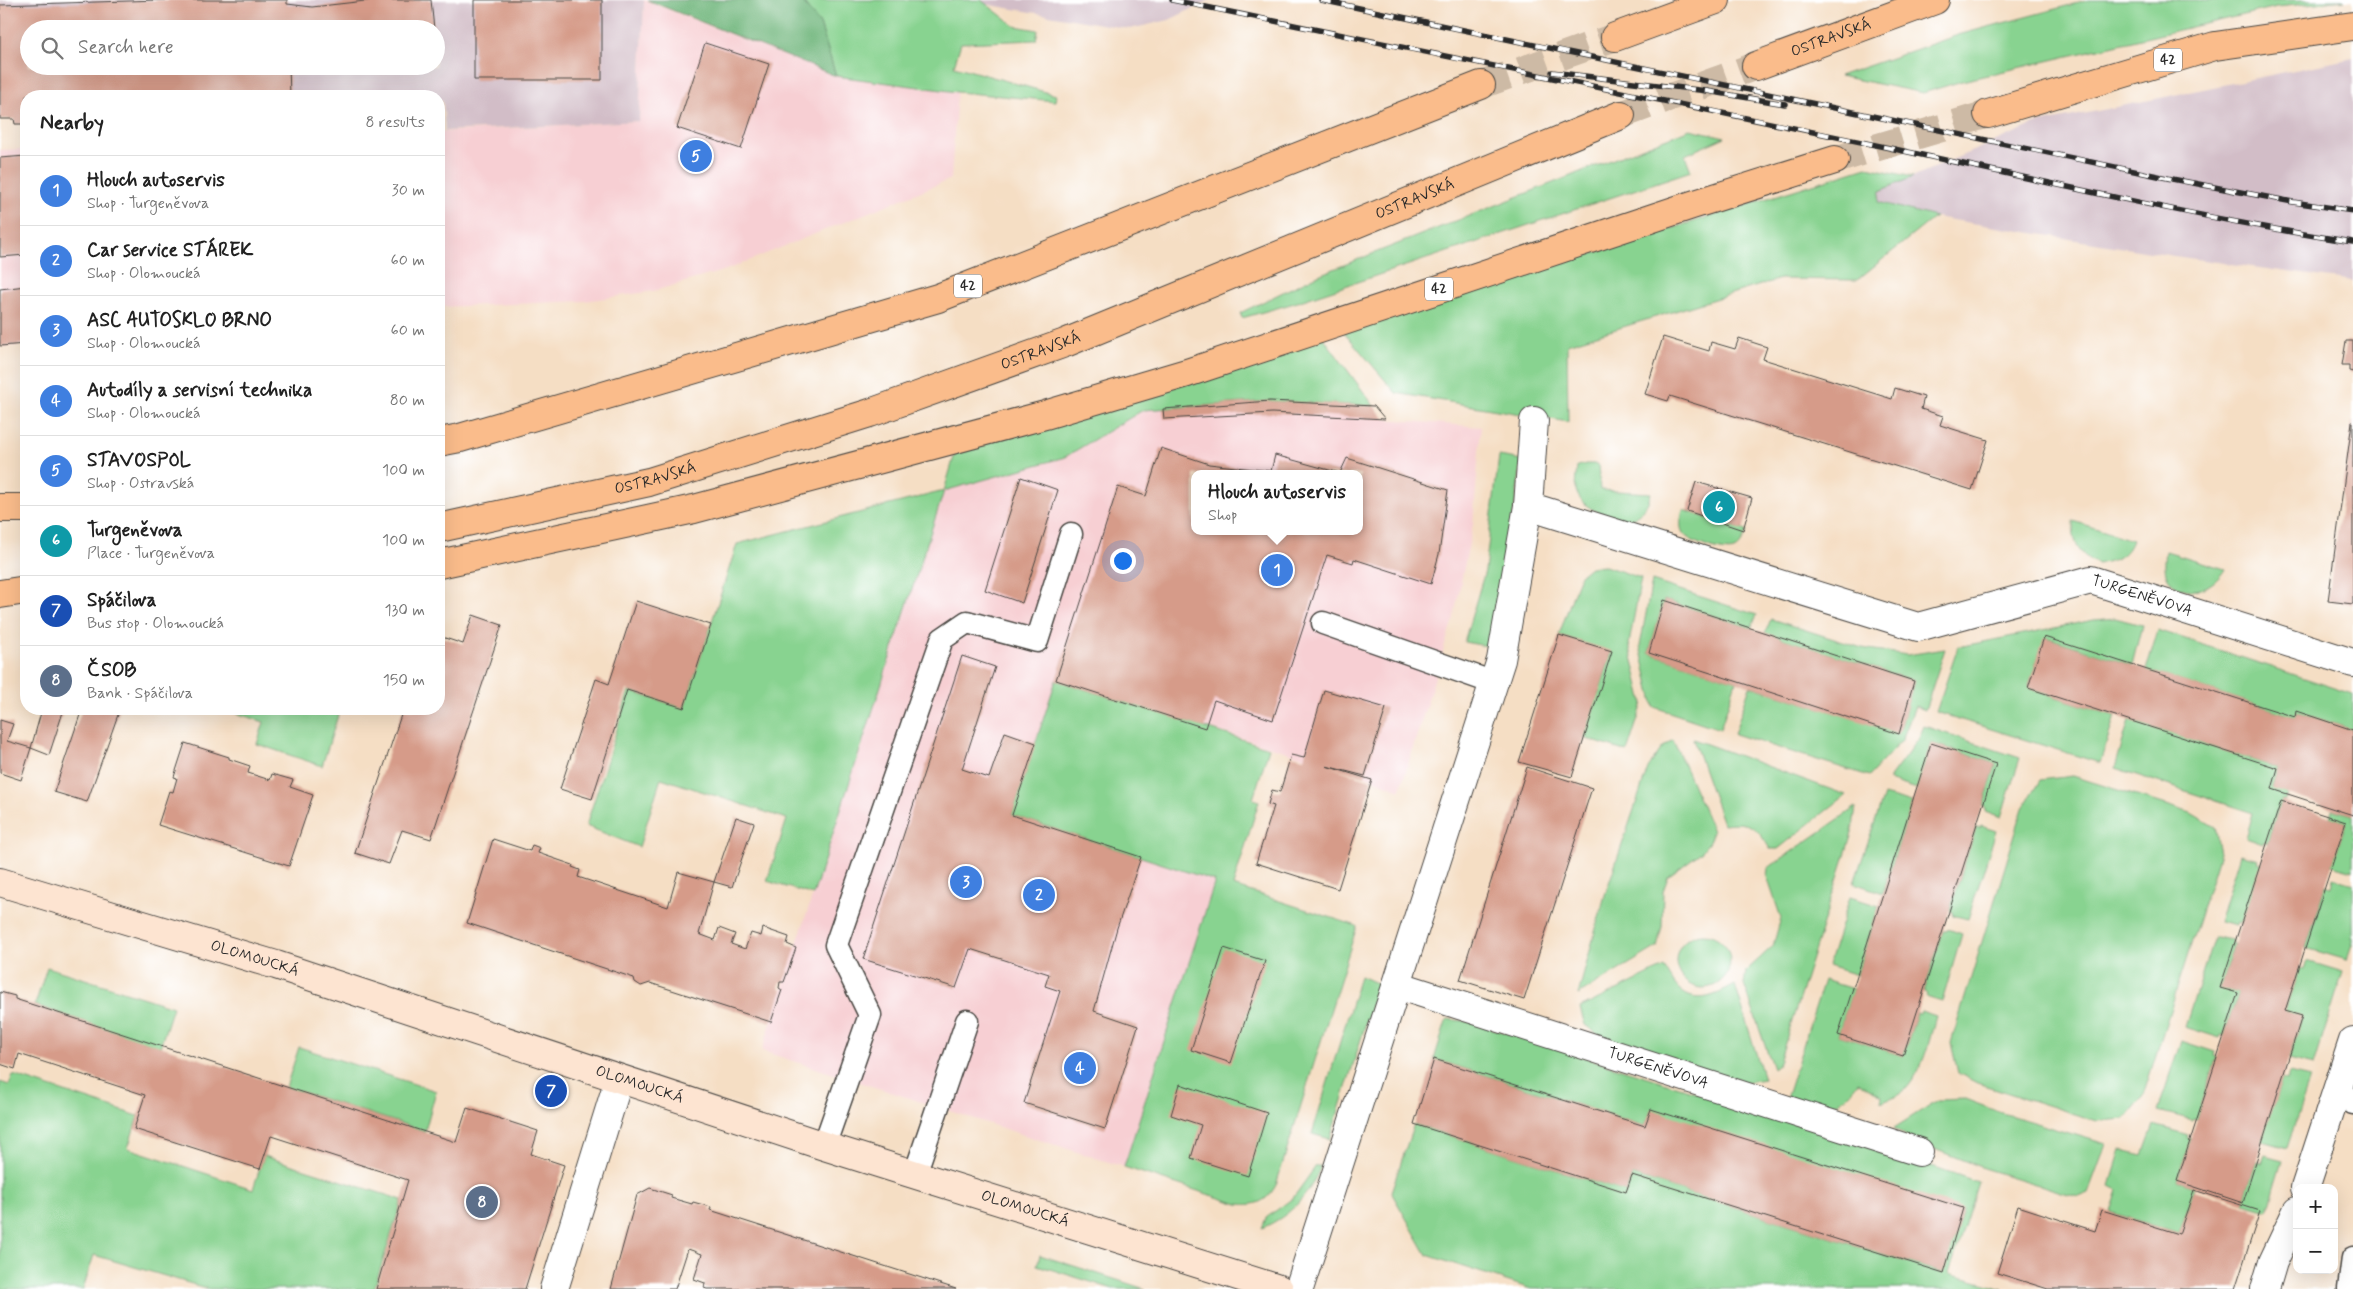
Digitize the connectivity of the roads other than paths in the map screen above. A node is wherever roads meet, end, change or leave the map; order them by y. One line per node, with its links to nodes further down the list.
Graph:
1 (1702, 0): 4 (highway)
2 (1716, 0): 4 (highway)
3 (1935, 0): 7 (highway, OSTRAVSKÁ)
4 (1676, 15): 6 (highway)
5 (2353, 26): 9 (highway, 42)
6 (1615, 37)
7 (1756, 66)
8 (1481, 85): 13 (highway, 42)
9 (1988, 114)
10 (1621, 115): 17 (highway, OSTRAVSKÁ)
11 (1836, 160): 19 (highway, 42)
12 (1534, 422): 14 (street)
13 (445, 441)
14 (1528, 506): 23 (street, TURGENĚVOVA); 24 (street)
15 (0, 508): 16 (highway)
16 (20, 508)
17 (445, 527)
18 (1071, 534): 31 (lane)
19 (445, 563)
20 (20, 591): 21 (highway)
21 (0, 594)
22 (1323, 623): 24 (lane)
23 (2353, 663)
24 (1494, 683): 26 (street)
25 (0, 882): 29 (main road, OLOMOUCKÁ)
26 (1397, 985): 32 (street, TURGENĚVOVA); 39 (street)
27 (966, 1021): 33 (lane)
28 (2353, 1041): 30 (street)
29 (619, 1079): 31 (main road, OLOMOUCKÁ); 37 (street)
30 (2346, 1094): 34 (street)
31 (824, 1146): 33 (main road, OLOMOUCKÁ)
32 (1919, 1152)
33 (915, 1174): 38 (main road, OLOMOUCKÁ)
34 (2306, 1184)
35 (2293, 1220): 40 (street)
36 (2353, 1258): 41 (lane)
37 (554, 1289)
38 (1279, 1289)
39 (1299, 1289)
40 (2265, 1289)
41 (2349, 1289)

